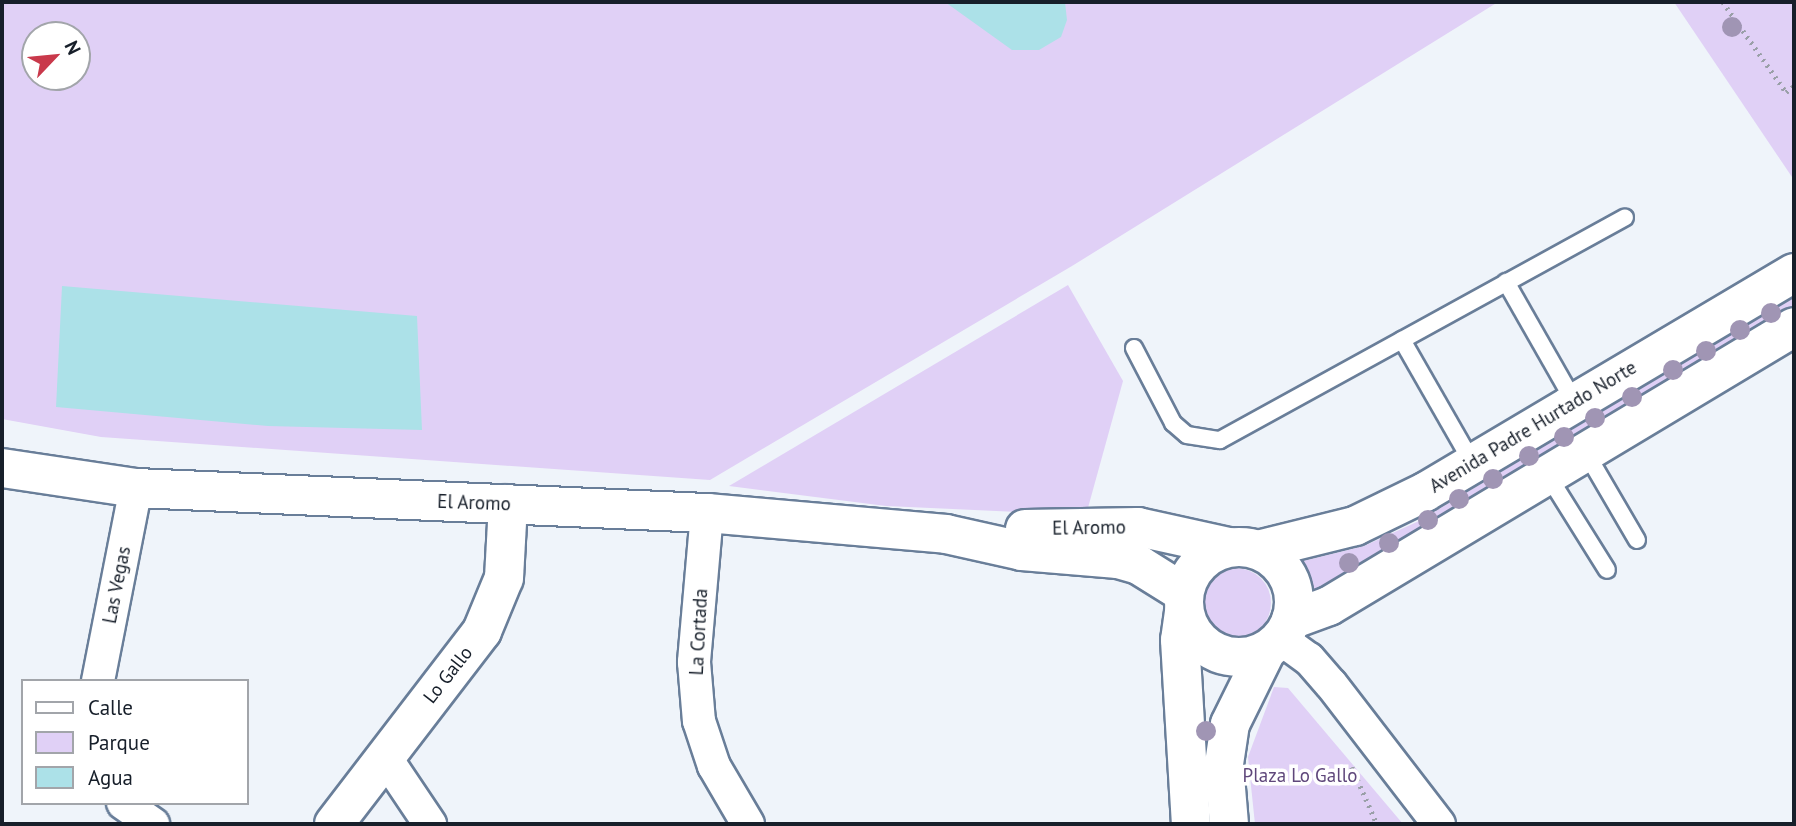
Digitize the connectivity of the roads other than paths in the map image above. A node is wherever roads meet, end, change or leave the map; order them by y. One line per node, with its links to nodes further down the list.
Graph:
1 (1625, 217): 4 (lane)
2 (1794, 247): 5 (main road)
3 (1794, 273): 5 (main road, Avenida Padre Hurtado Norte)
4 (1506, 282): 7 (lane); 11 (lane)
5 (1707, 324): 11 (main road, Avenida Padre Hurtado Norte)
6 (1794, 327): 10 (main road)
7 (1402, 340): 8 (lane); 13 (lane)
8 (1134, 348)
9 (1794, 351): 10 (main road)
10 (1700, 382): 12 (main road)
11 (1575, 402): 13 (main road, Avenida Padre Hurtado Norte)
12 (1585, 451): 15 (main road); 20 (lane)
13 (1473, 464): 21 (main road, Avenida Padre Hurtado Norte)
14 (2, 468): 16 (main road, El Aromo)
15 (1547, 474): 22 (lane); 24 (main road)
16 (136, 488): 17 (main road, El Aromo); 25 (street, Las Vegas)
17 (508, 504): 18 (main road, El Aromo); 26 (main road, Lo Gallo)
18 (707, 513): 19 (main road, El Aromo); 31 (street, La Cortada)
19 (946, 534): 21 (main road, El Aromo); 23 (main road, El Aromo)
20 (1637, 540)
21 (1244, 549): 23 (main road); 24 (main road)
22 (1607, 570)
23 (1184, 602): 24 (main road); 32 (main road)
24 (1279, 637): 33 (main road); 34 (street)
25 (99, 679)
26 (385, 757): 29 (main road, Lo Gallo); 30 (street)
27 (126, 805): 28 (street)
28 (153, 824)
29 (334, 824)
30 (430, 824)
31 (748, 824)
32 (1191, 824)
33 (1229, 824)
34 (1439, 824)

